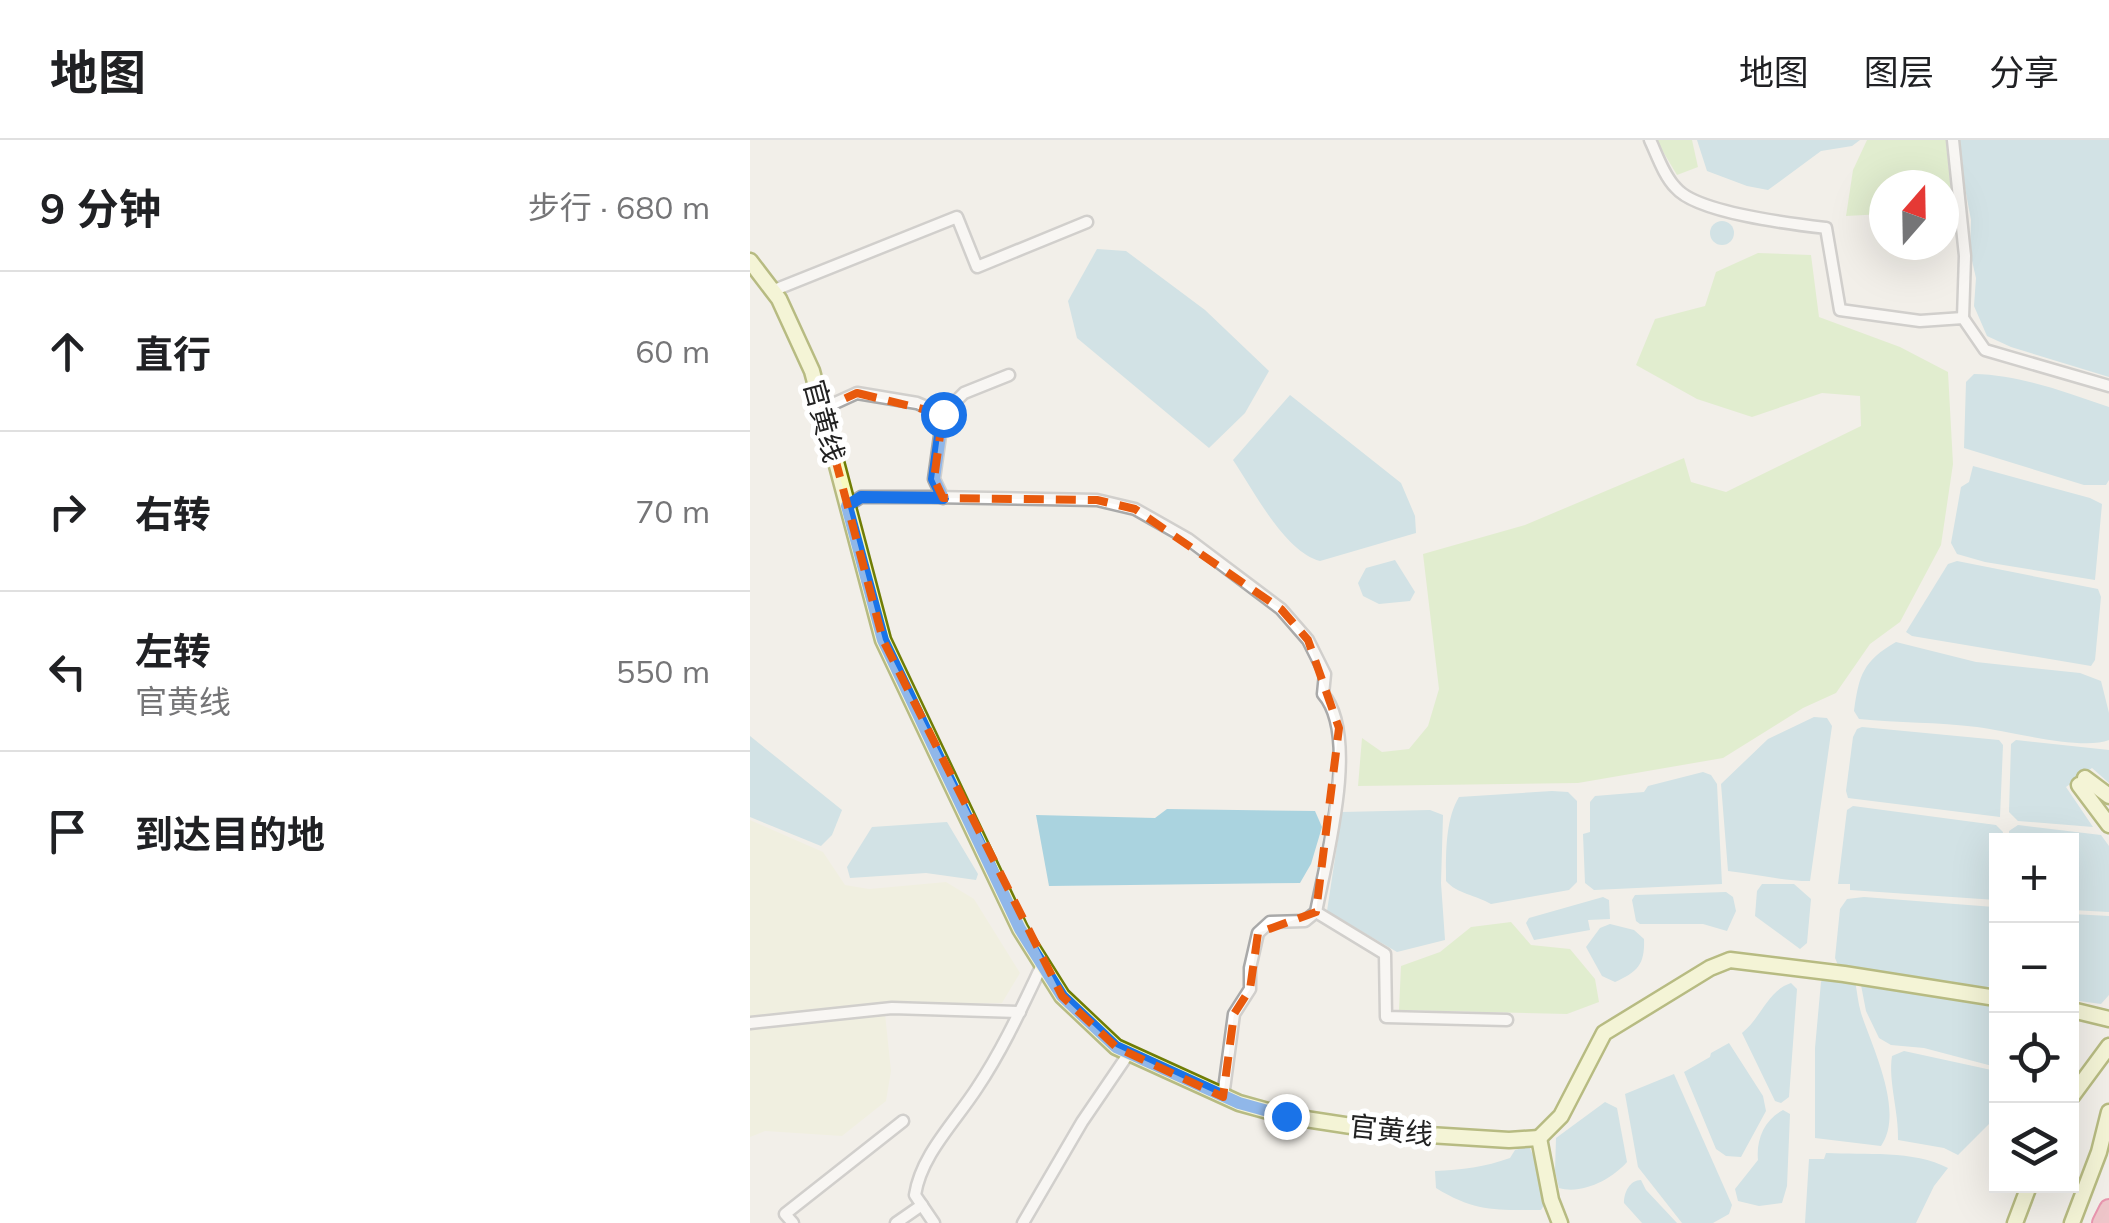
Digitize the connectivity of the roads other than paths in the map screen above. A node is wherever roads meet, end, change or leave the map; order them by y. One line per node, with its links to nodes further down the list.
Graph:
1 (1650, 140): 6 (street)
2 (1953, 140): 6 (street)
3 (1087, 222): 5 (street)
4 (750, 261): 5 (street, 官黄线)
5 (772, 291): 9 (street, 官黄线)
6 (1962, 318): 8 (street)
7 (1009, 375): 10 (street)
8 (2109, 386)
9 (822, 409): 10 (street); 12 (street, 官黄线)
10 (943, 414): 11 (street)
11 (943, 498): 12 (street); 15 (street)
12 (847, 506): 16 (street, 官黄线)
13 (2109, 796): 14 (street)
14 (2109, 825)
15 (1316, 912): 21 (street); 26 (street)
16 (1042, 964): 18 (street); 24 (street, 官黄线)
17 (1989, 997): 29 (street)
18 (1020, 1012): 22 (street); 31 (street)
19 (2079, 1012): 20 (street)
20 (2109, 1019)
21 (1507, 1020)
22 (750, 1024)
23 (2109, 1046): 25 (street)
24 (1129, 1054): 26 (street, 官黄线); 36 (street)
25 (2079, 1087)
26 (1223, 1096): 29 (street, 官黄线)
27 (2109, 1112): 39 (street)
28 (903, 1121): 33 (street)
29 (1538, 1138): 37 (street)
30 (2026, 1193): 38 (street)
31 (922, 1205): 34 (street); 35 (street)
32 (2109, 1209): 40 (highway)
33 (792, 1223)
34 (896, 1223)
35 (934, 1223)
36 (1023, 1223)
37 (1560, 1223)
38 (2015, 1223)
39 (2072, 1223)
40 (2102, 1223)

